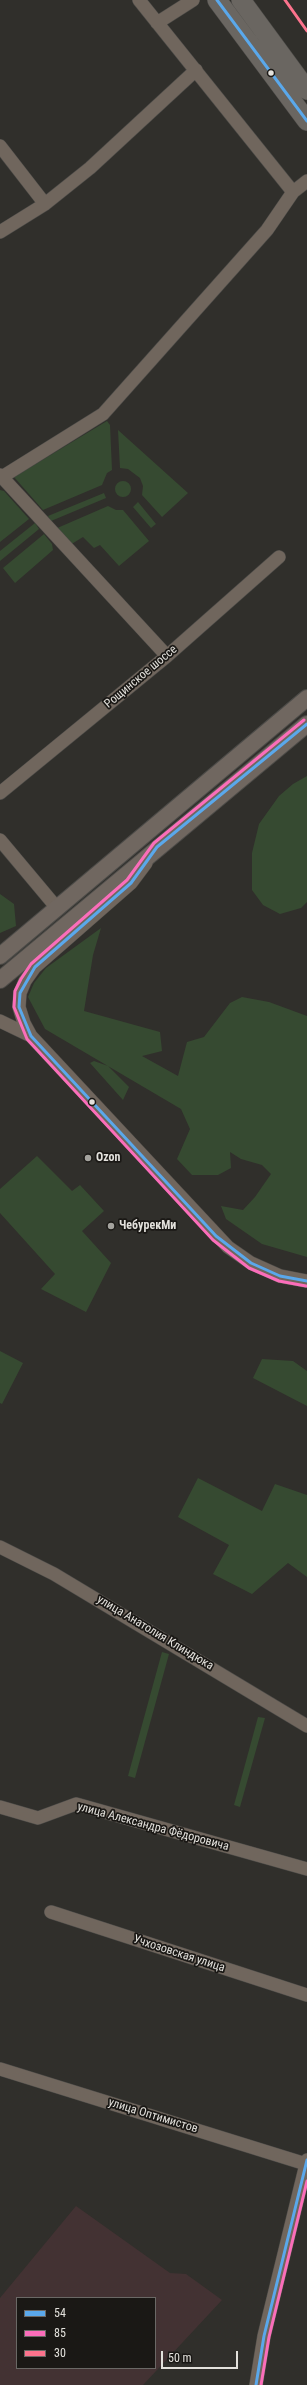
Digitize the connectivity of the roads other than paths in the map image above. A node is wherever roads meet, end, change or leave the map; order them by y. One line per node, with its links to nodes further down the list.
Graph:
1 (139, 0): 5 (street)
2 (192, 0): 5 (street)
3 (217, 0): 8 (highway)
4 (243, 1): 7 (highway)
5 (157, 22): 6 (street)
6 (196, 70): 13 (street); 14 (street)
7 (307, 90)
8 (295, 106): 9 (highway); 10 (main road)
9 (307, 121)
10 (307, 132)
11 (0, 146): 14 (street)
12 (307, 181): 13 (street)
13 (293, 192): 16 (street)
14 (45, 204): 15 (street)
15 (0, 232)
16 (1, 476): 18 (street)
17 (279, 557): 18 (street, Рощинское шоссе)
18 (167, 656): 23 (street, Рощинское шоссе)
19 (307, 686): 24 (main road)
20 (307, 698): 24 (main road)
21 (307, 724): 26 (main road)
22 (307, 738): 26 (main road)
23 (0, 793)
24 (162, 818): 27 (main road)
25 (0, 840): 27 (street)
26 (157, 848): 29 (main road); 31 (street)
27 (56, 908): 28 (main road)
28 (0, 956)
29 (0, 980)
30 (0, 1021): 31 (street)
31 (31, 1036): 32 (street)
32 (307, 1281)
33 (0, 1547): 34 (street, улица Анатолия Клиндюка)
34 (307, 1726)
35 (0, 1807): 36 (street, улица Александра Фёдоровича)
36 (307, 1869)
37 (51, 1912): 38 (street, Учхозовская улица)
38 (307, 1995)
39 (0, 2069): 40 (street, улица Оптимистов)
40 (307, 2162): 41 (street)
41 (256, 2385)

